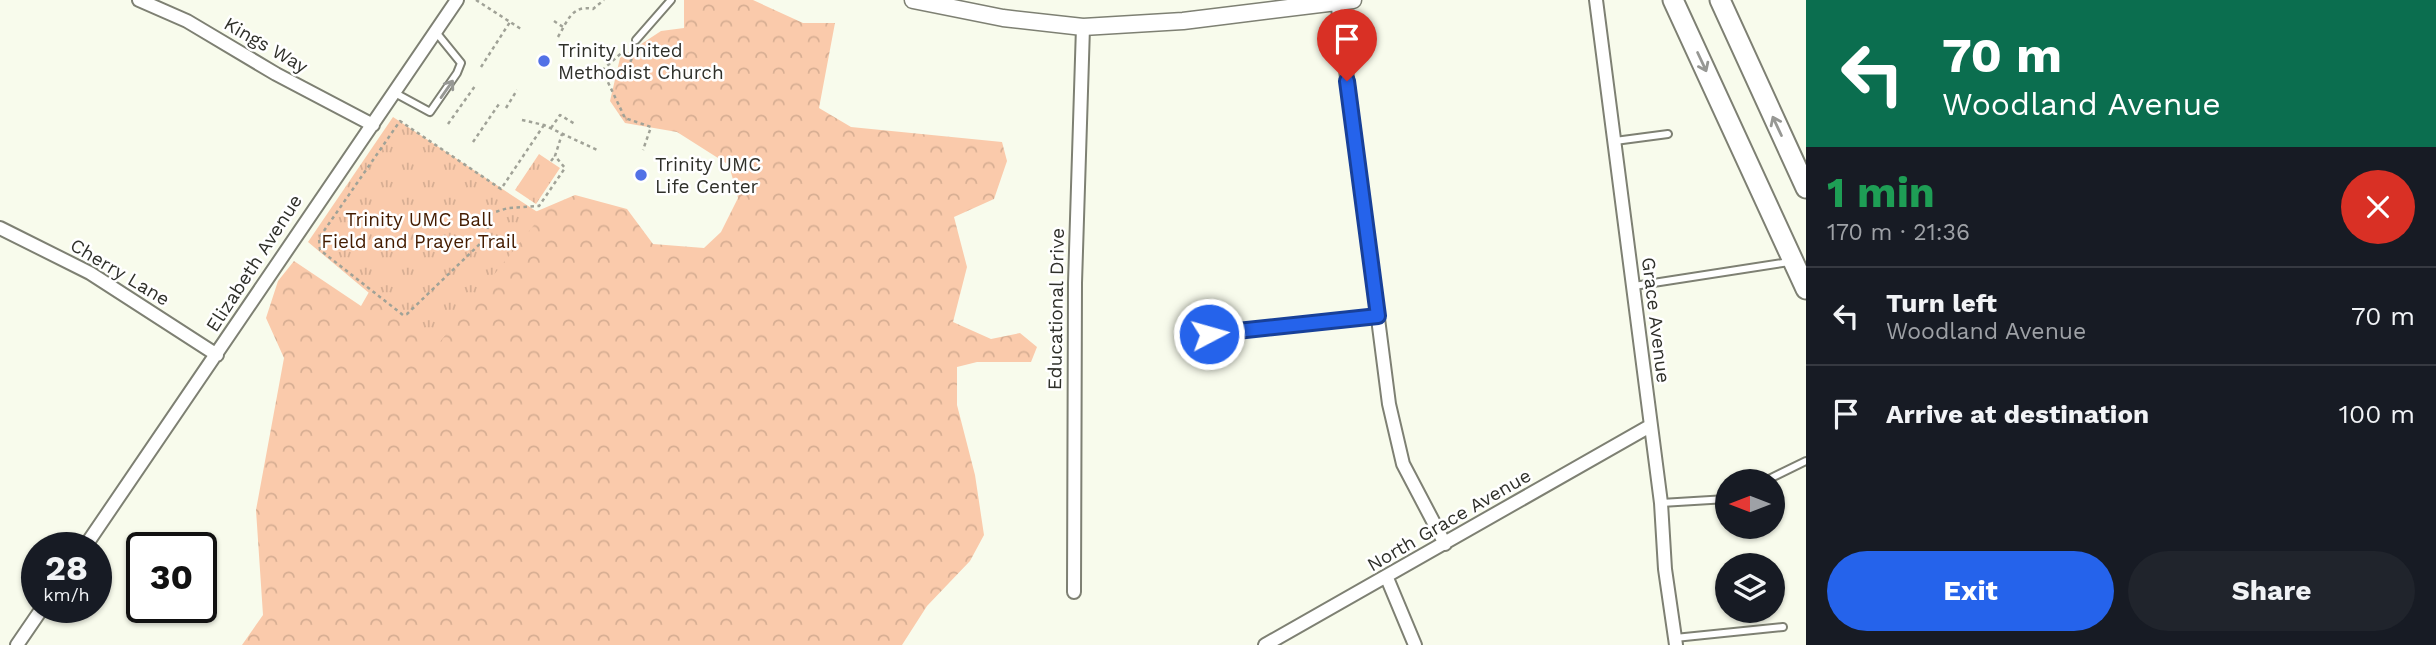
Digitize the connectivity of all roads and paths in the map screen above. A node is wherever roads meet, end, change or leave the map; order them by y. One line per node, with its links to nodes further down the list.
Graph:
1 (139, 0): 31 (street, Kings Way)
2 (457, 0): 16 (street, Elizabeth Avenue)
3 (476, 0): 12 (path)
4 (604, 0): 14 (path)
5 (671, 0): 18 (lane)
6 (913, 0): 13 (street)
7 (1596, 0): 37 (street, Grace Avenue)
8 (1673, 0): 44 (main road, one-way to 44)
9 (1720, 0): 42 (main road, one-way to 9)
10 (1342, 1): 13 (street); 47 (street)
11 (554, 21): 14 (path)
12 (510, 22): 15 (path); 19 (path)
13 (1083, 27): 58 (street, Educational Drive)
14 (564, 28): 17 (path)
15 (521, 29)
16 (435, 31): 25 (street, Elizabeth Avenue); 25 (lane, one-way to 16)
17 (558, 37)
18 (636, 40): 22 (path); 22 (path)
19 (491, 51): 20 (path); 21 (path)
20 (497, 55)
21 (481, 67)
22 (605, 76): 39 (path)
23 (475, 86): 29 (path)
24 (517, 90): 27 (path)
25 (395, 93): 31 (street, Elizabeth Avenue)
26 (499, 104): 36 (path)
27 (506, 108)
28 (522, 120): 32 (path)
29 (448, 124)
30 (575, 124): 33 (path)
31 (373, 125): 49 (street, Elizabeth Avenue)
32 (544, 125): 33 (path); 40 (path)
33 (551, 128): 34 (path)
34 (562, 134): 38 (path); 40 (path)
35 (1668, 134): 37 (lane)
36 (473, 142)
37 (1613, 142): 45 (street, Grace Avenue)
38 (597, 150)
39 (643, 150)
40 (555, 156): 41 (path)
41 (551, 162)
42 (1806, 188)
43 (0, 228): 49 (street, Cherry Lane)
44 (1793, 261): 45 (lane); 46 (main road)
45 (1632, 286): 50 (street, Grace Avenue)
46 (1806, 289)
47 (1378, 316): 48 (street); 56 (street)
48 (1209, 334)
49 (217, 355): 55 (street, Elizabeth Avenue)
50 (1650, 426): 54 (street, Grace Avenue); 56 (street, North Grace Avenue)
51 (1806, 461): 52 (lane)
52 (1785, 471)
53 (1715, 500): 54 (lane)
54 (1661, 503): 61 (street, Grace Avenue)
55 (95, 532)
56 (1445, 544): 57 (street, North Grace Avenue)
57 (1387, 578): 63 (street, North Grace Avenue); 64 (street)
58 (1074, 592)
59 (32, 623): 62 (street)
60 (1783, 627): 61 (lane)
61 (1675, 642)
62 (17, 645)
63 (1265, 645)
64 (1415, 645)

